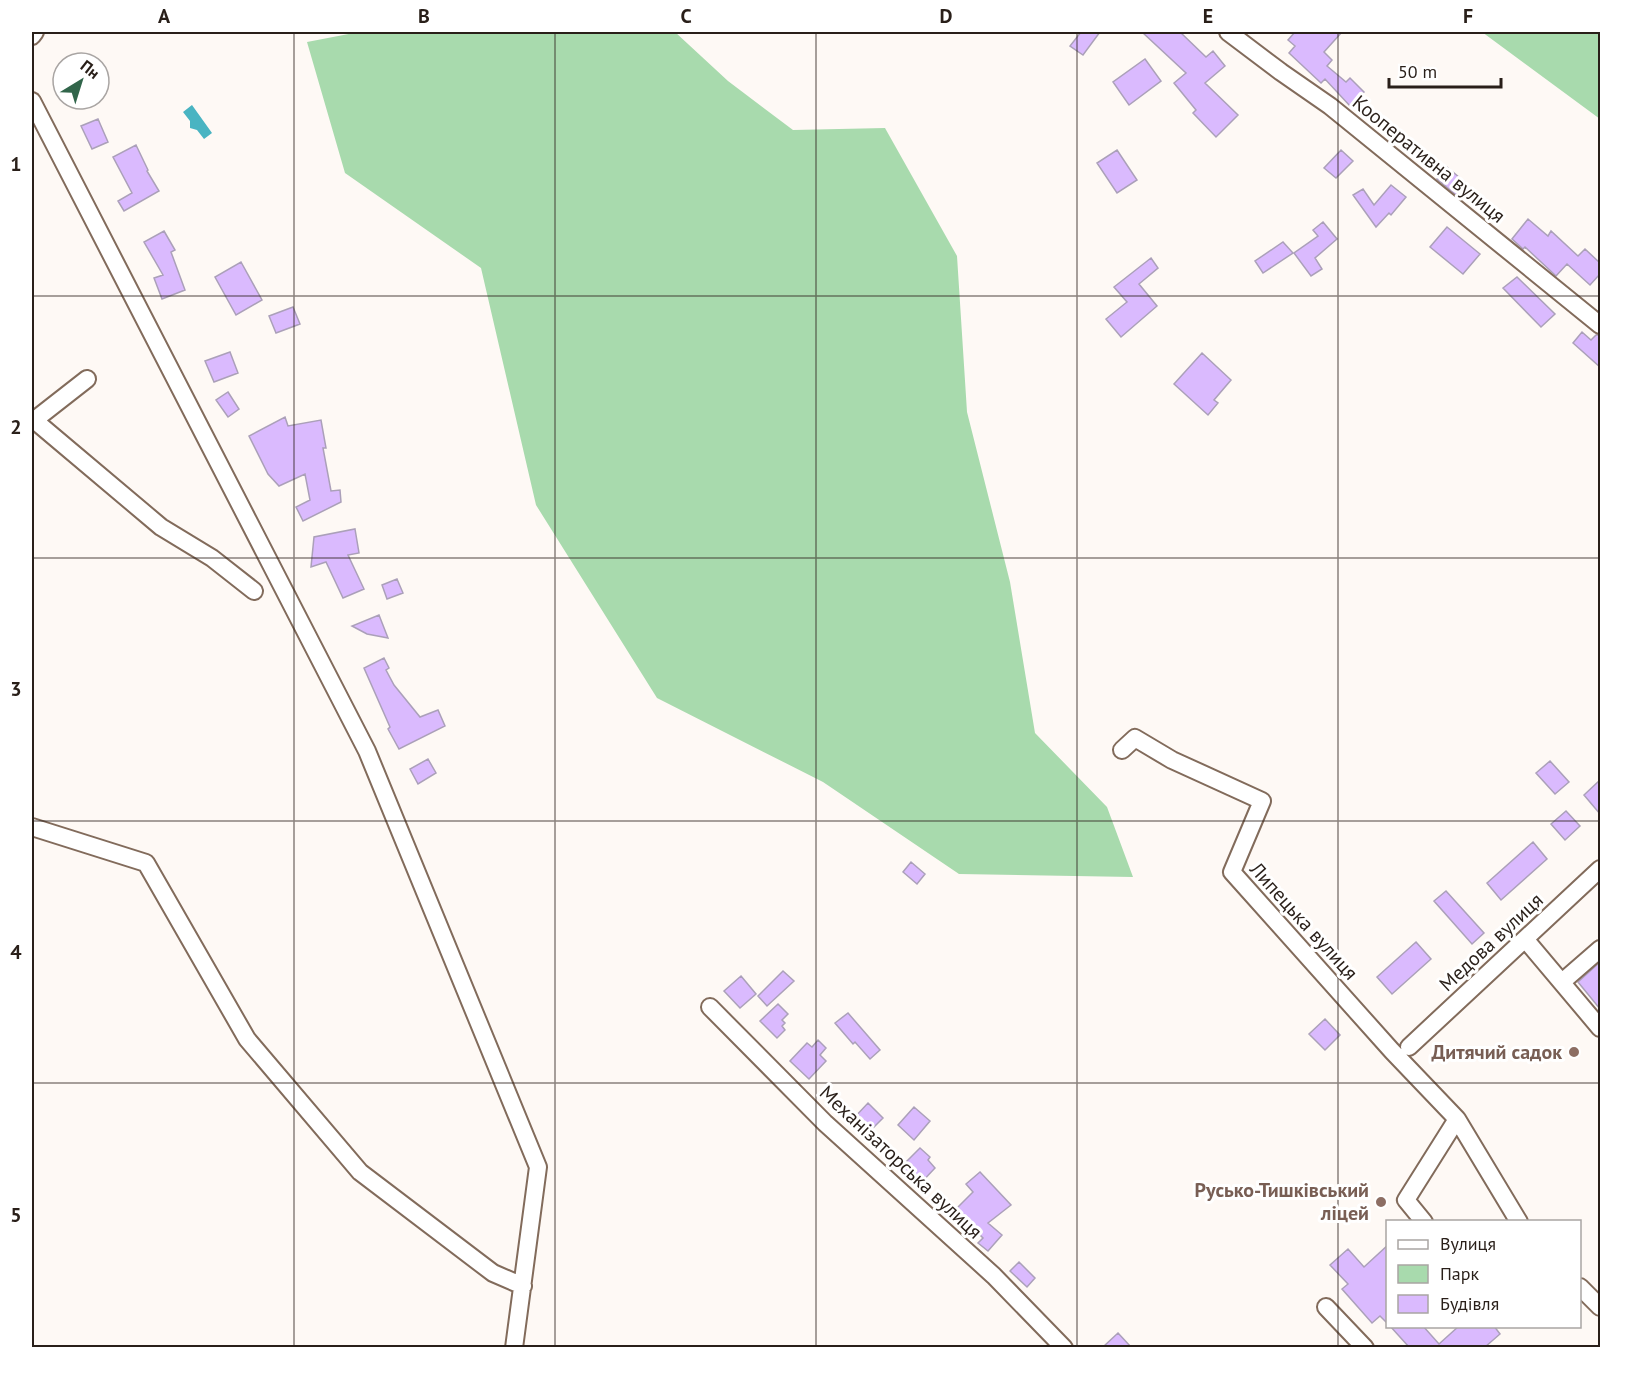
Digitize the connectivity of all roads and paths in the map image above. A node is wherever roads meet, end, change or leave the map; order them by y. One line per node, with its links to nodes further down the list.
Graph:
1 (35, 32): 3 (street)
2 (1228, 32): 5 (street, Кооперативна вулиця)
3 (32, 36)
4 (32, 101): 21 (street)
5 (1600, 325)
6 (87, 379): 7 (street)
7 (33, 421): 8 (street)
8 (254, 591)
9 (1122, 750): 18 (street, Липецька вулиця)
10 (32, 827): 21 (street)
11 (1600, 869): 12 (street, Медова вулиця)
12 (1525, 939): 14 (street); 17 (street, Медова вулиця)
13 (1600, 949): 14 (street)
14 (1562, 982): 16 (street)
15 (710, 1007): 26 (street, Механізаторська вулиця)
16 (1600, 1028)
17 (1409, 1047)
18 (1457, 1119): 19 (street); 20 (street, Липецька вулиця)
19 (1423, 1220)
20 (1518, 1220)
21 (523, 1286): 25 (street)
22 (1581, 1288): 23 (street)
23 (1600, 1306)
24 (1326, 1307): 27 (street)
25 (514, 1347)
26 (1064, 1347)
27 (1365, 1347)

